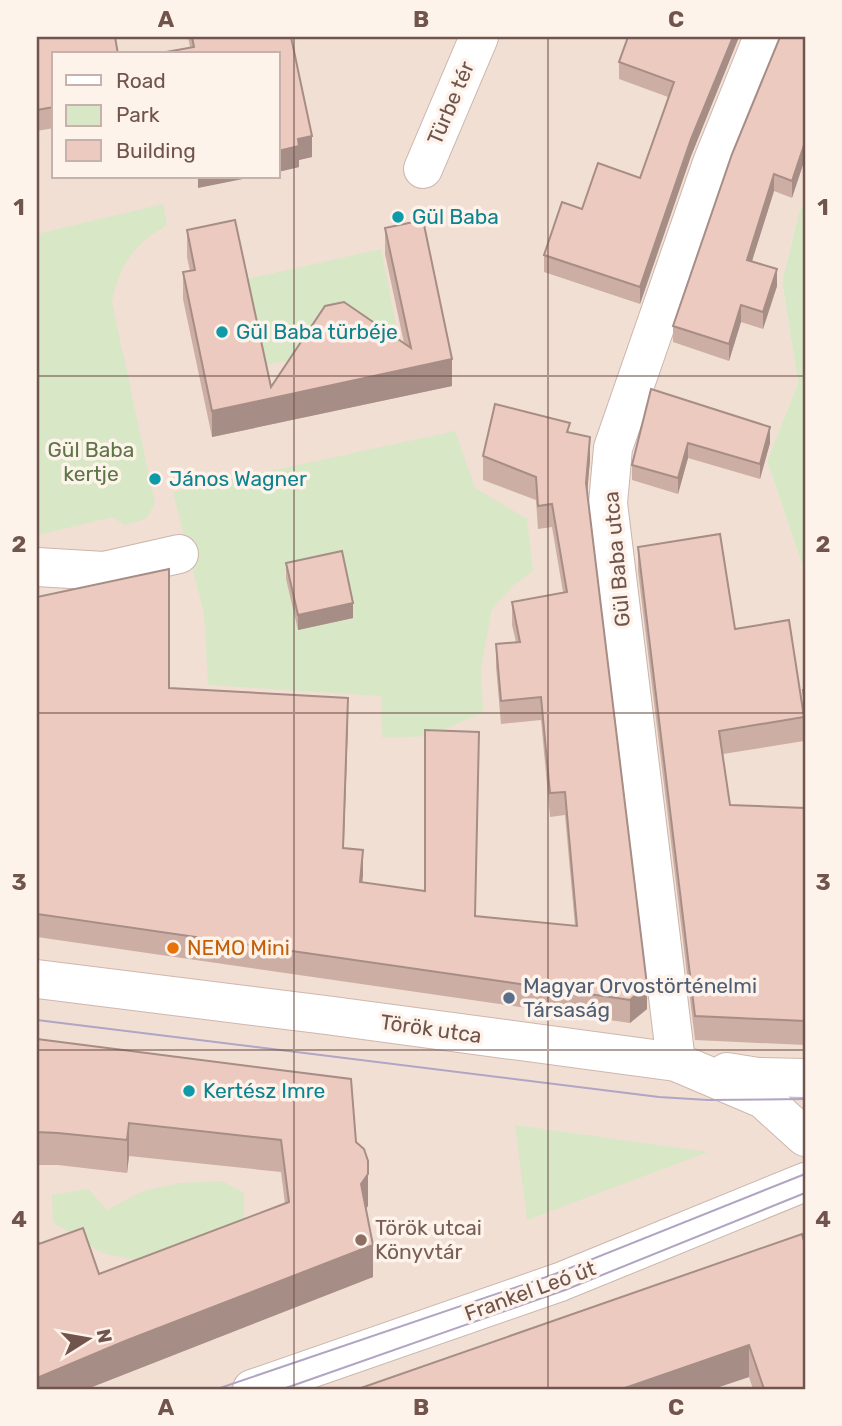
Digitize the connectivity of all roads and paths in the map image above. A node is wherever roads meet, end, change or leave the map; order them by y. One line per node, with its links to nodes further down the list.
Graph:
1 (479, 37): 3 (street, Türbe tér)
2 (763, 37): 7 (street, Gül Baba utca)
3 (423, 169)
4 (179, 554): 5 (street)
5 (37, 567)
6 (37, 979): 7 (street, Török utca)
7 (676, 1062): 8 (street); 9 (street, Török utca)
8 (805, 1078)
9 (805, 1137)
10 (805, 1182): 11 (street, Frankel Leó út)
11 (252, 1389)

